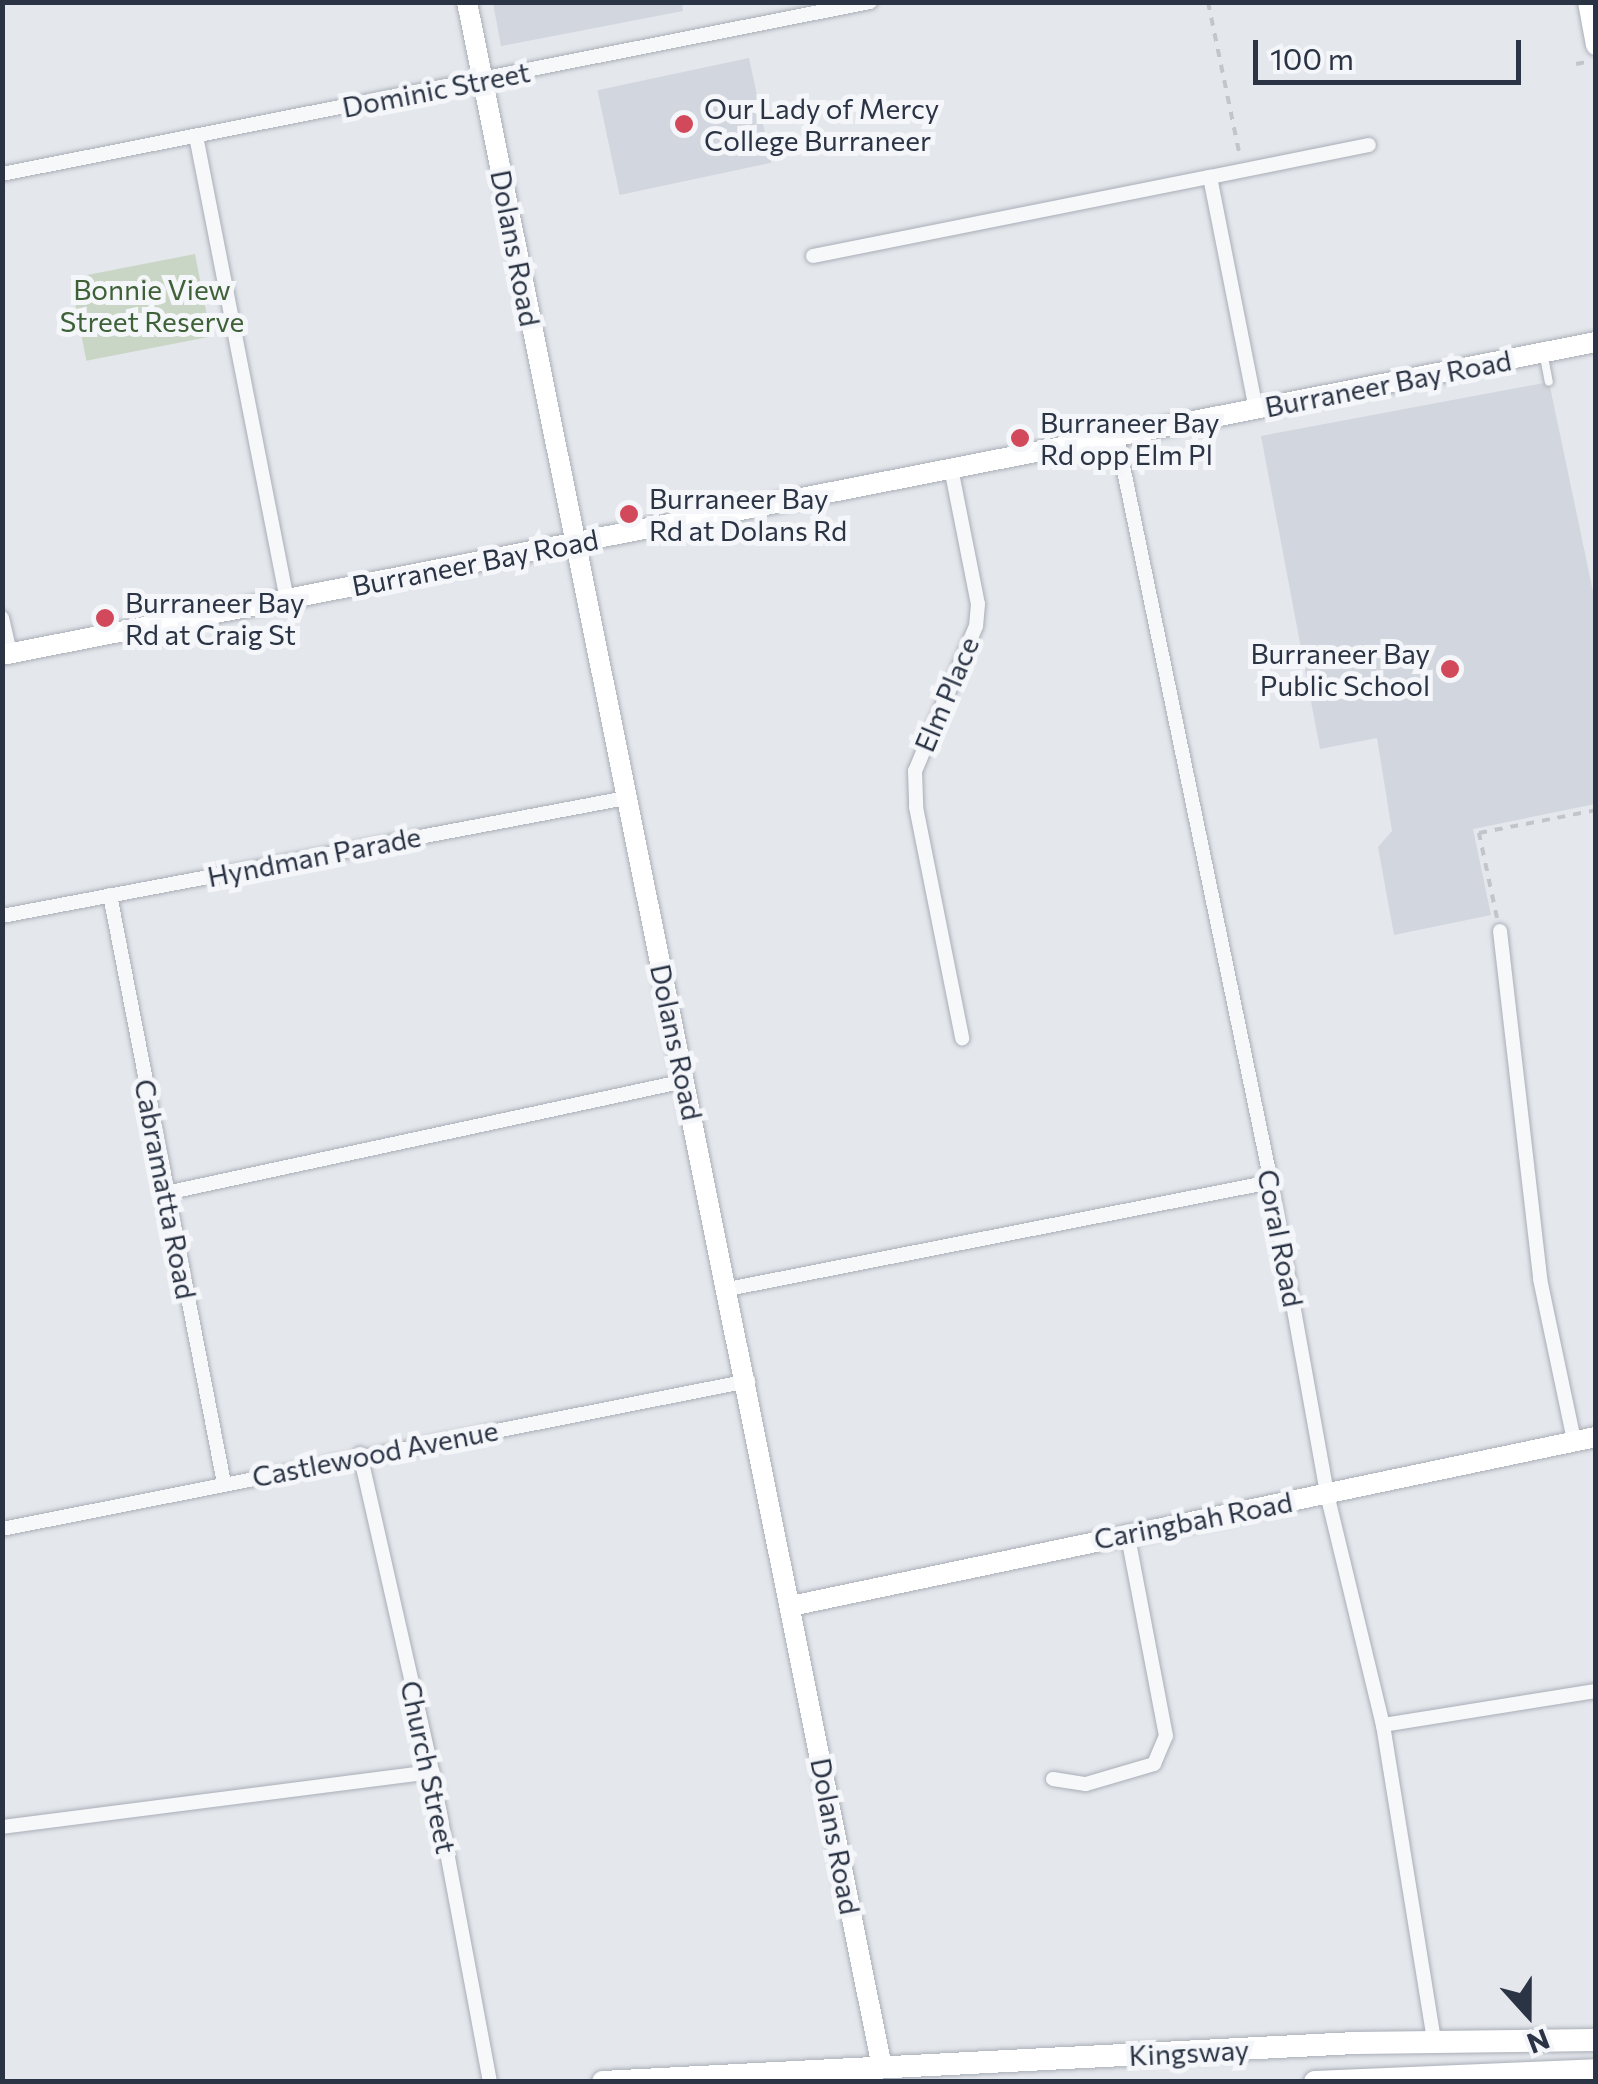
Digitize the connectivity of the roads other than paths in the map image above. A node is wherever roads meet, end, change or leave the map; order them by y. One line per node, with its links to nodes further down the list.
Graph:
1 (466, 2): 5 (street, Dolans Road)
2 (870, 2): 5 (street, Dominic Street)
3 (1588, 2): 4 (street)
4 (1596, 45)
5 (482, 80): 6 (street, Dominic Street); 17 (street, Dolans Road)
6 (196, 136): 8 (street, Dominic Street); 18 (street)
7 (1369, 145): 9 (street)
8 (2, 174)
9 (1210, 177): 10 (street); 14 (street)
10 (813, 256)
11 (1596, 342): 12 (street, Burraneer Bay Road)
12 (1543, 352): 13 (lane); 14 (street, Burraneer Bay Road)
13 (1549, 382)
14 (1256, 410): 15 (street, Burraneer Bay Road)
15 (1117, 436): 16 (street, Burraneer Bay Road); 27 (street, Coral Road)
16 (951, 468): 17 (street, Burraneer Bay Road); 25 (street, Elm Place)
17 (576, 542): 18 (street, Burraneer Bay Road); 21 (street, Dolans Road)
18 (287, 600): 20 (street, Burraneer Bay Road)
19 (2, 618): 20 (street)
20 (6, 654)
21 (626, 798): 22 (street, Hyndman Parade); 26 (street, Dolans Road)
22 (110, 894): 23 (street, Hyndman Parade); 28 (street, Cabramatta Road)
23 (2, 916)
24 (1500, 931): 31 (street)
25 (962, 1038)
26 (685, 1081): 28 (street); 29 (street, Dolans Road)
27 (1271, 1182): 29 (street); 34 (street, Coral Road)
28 (166, 1192): 33 (street, Cabramatta Road)
29 (728, 1289): 30 (street, Dolans Road)
30 (748, 1382): 32 (street, Castlewood Avenue); 37 (street, Dolans Road)
31 (1585, 1439): 34 (street, Caringbah Road)
32 (360, 1454): 33 (street, Castlewood Avenue); 40 (street, Church Street)
33 (224, 1483): 35 (street, Castlewood Avenue)
34 (1327, 1494): 36 (street, Caringbah Road); 39 (street, Coral Road)
35 (2, 1529)
36 (1127, 1532): 37 (street, Caringbah Road); 41 (street)
37 (791, 1606): 46 (street, Dolans Road)
38 (1596, 1690): 39 (street)
39 (1382, 1726): 44 (street, Coral Road)
40 (432, 1772): 42 (street); 47 (street, Church Street)
41 (1053, 1779)
42 (2, 1826)
43 (1596, 2040): 44 (main road, Kingsway)
44 (1434, 2041): 46 (main road, Kingsway)
45 (1596, 2070): 49 (main road)
46 (883, 2075): 48 (main road, Kingsway)
47 (490, 2082)
48 (602, 2082)
49 (1314, 2082)

